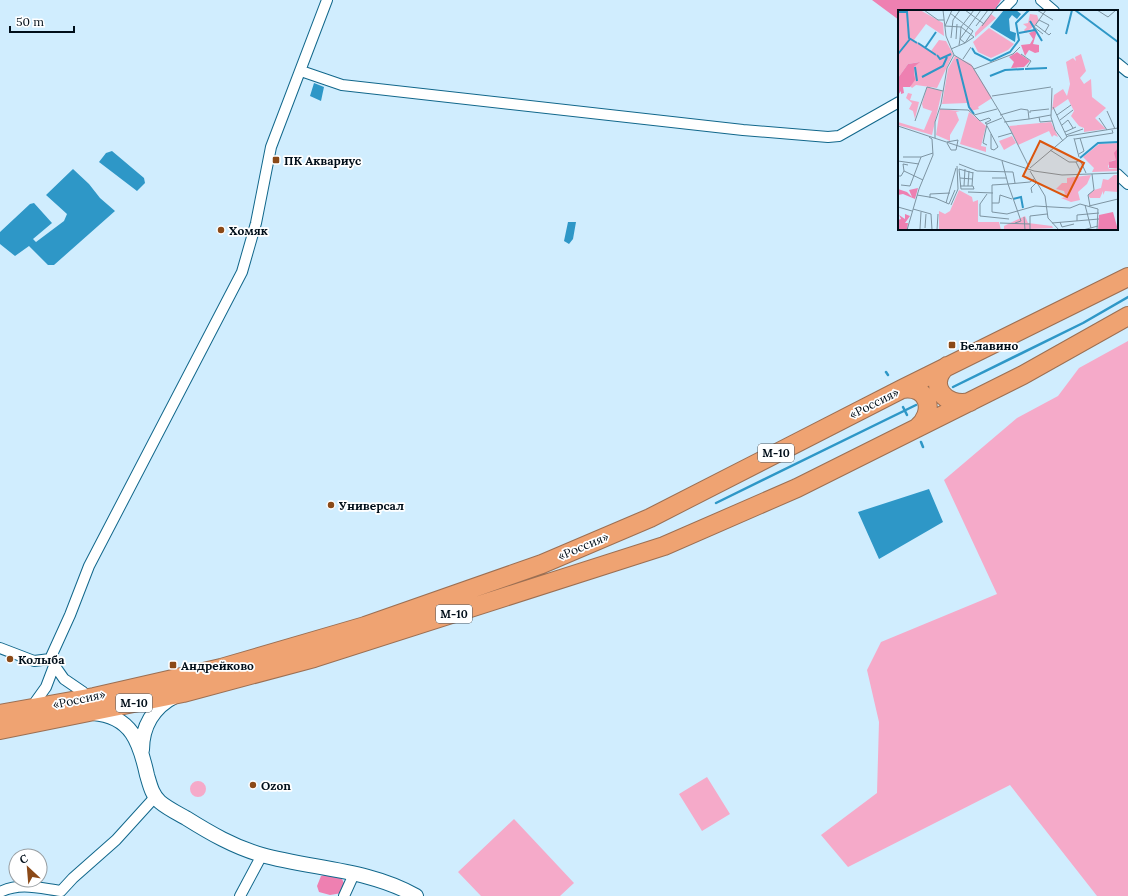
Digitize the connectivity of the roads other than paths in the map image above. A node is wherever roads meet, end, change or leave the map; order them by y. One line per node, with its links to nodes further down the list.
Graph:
1 (327, 0): 7 (street)
2 (1012, 0): 4 (street)
3 (1041, 0): 5 (street)
4 (1002, 10)
5 (1053, 10)
6 (1118, 64): 8 (street)
7 (300, 71): 9 (street); 20 (street)
8 (1128, 72)
9 (898, 103)
10 (1118, 175): 11 (street)
11 (1128, 184)
12 (1128, 277): 14 (highway, «Россия» / М-10)
13 (1128, 316): 16 (highway, «Россия» / М-10)
14 (947, 366): 15 (highway, «Россия» / М-10); 16 (highway)
15 (902, 388): 17 (highway); 18 (highway, «Россия» / М-10)
16 (970, 402): 17 (highway, «Россия» / М-10)
17 (916, 429): 22 (highway, «Россия» / М-10)
18 (387, 618): 21 (highway); 25 (highway, «Россия» / М-10)
19 (0, 648): 20 (street)
20 (52, 663): 21 (street); 23 (street)
21 (83, 692): 23 (highway)
22 (183, 693): 26 (highway, «Россия» / М-10); 28 (street)
23 (36, 701): 24 (highway)
24 (0, 708)
25 (0, 714)
26 (84, 714): 27 (highway, «Россия» / М-10); 28 (street)
27 (0, 730)
28 (142, 751): 29 (street)
29 (155, 797): 30 (street); 32 (street)
30 (262, 855): 31 (street); 33 (street)
31 (354, 874): 34 (street); 35 (street)
32 (0, 892)
33 (240, 896)
34 (344, 896)
35 (416, 896)

